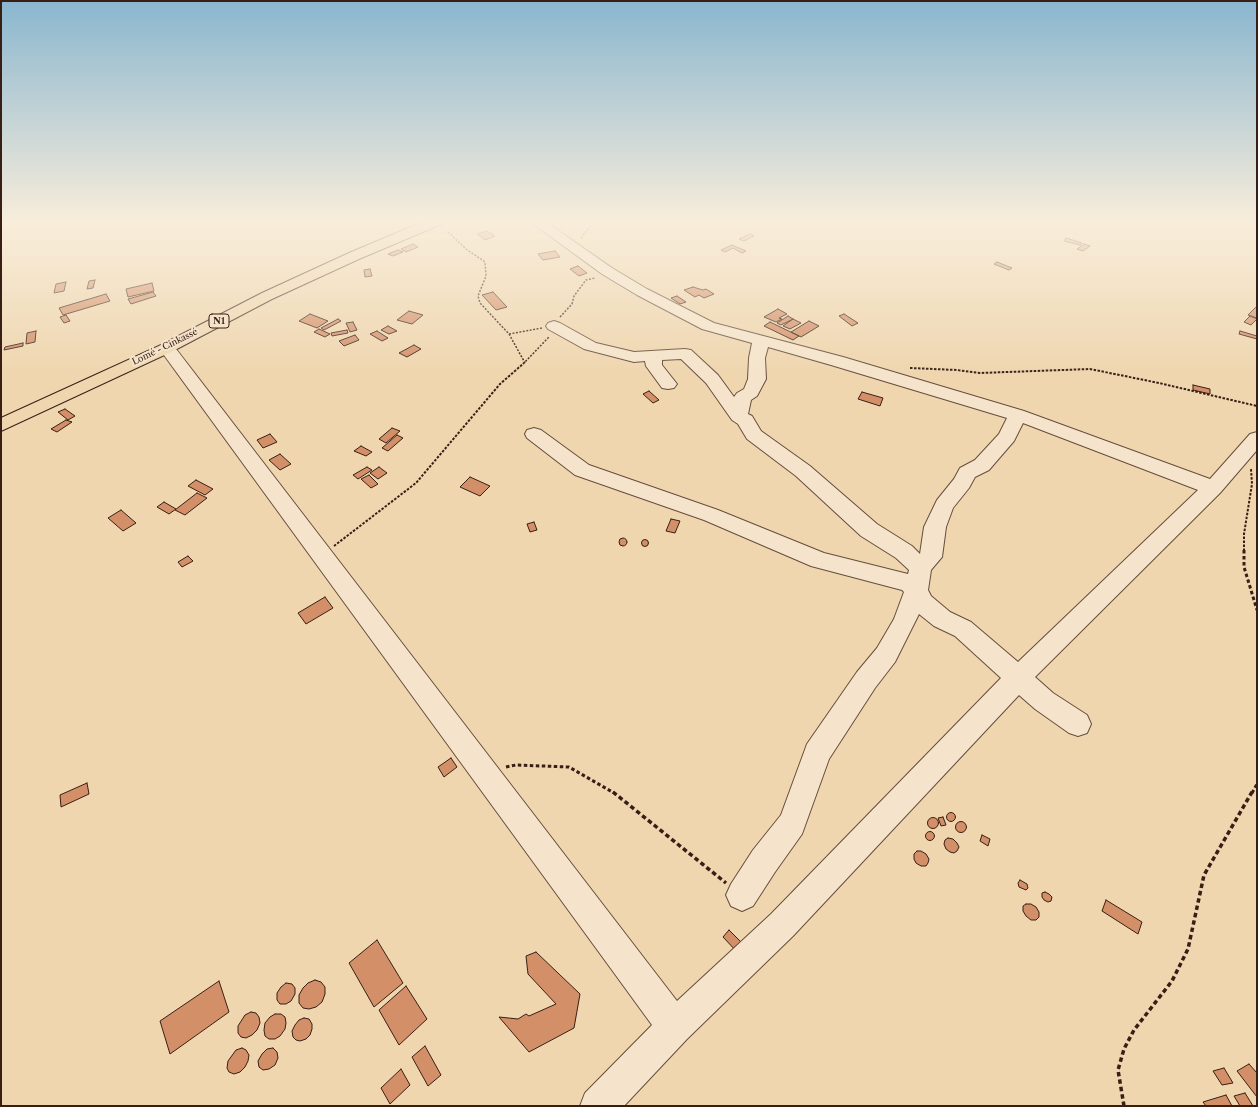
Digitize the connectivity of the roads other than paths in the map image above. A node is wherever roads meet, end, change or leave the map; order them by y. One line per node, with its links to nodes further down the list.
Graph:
1 (328, 272): 5 (highway, Lomé - Cinkassé / N1)
2 (608, 272): 4 (street)
3 (554, 326): 6 (street)
4 (761, 341): 8 (street); 9 (street)
5 (167, 348): 10 (highway, Lomé - Cinkassé / N1); 18 (street)
6 (653, 356): 7 (street); 9 (street)
7 (668, 384)
8 (1018, 415): 13 (street); 14 (street)
9 (738, 416): 14 (street)
10 (1, 425)
11 (534, 434): 14 (street)
12 (1252, 443): 13 (street)
13 (1213, 488): 15 (street)
14 (919, 578): 15 (street); 17 (street)
15 (1019, 677): 16 (street); 18 (street)
16 (1078, 724)
17 (742, 895)
18 (675, 1027): 19 (street)
19 (598, 1106)

